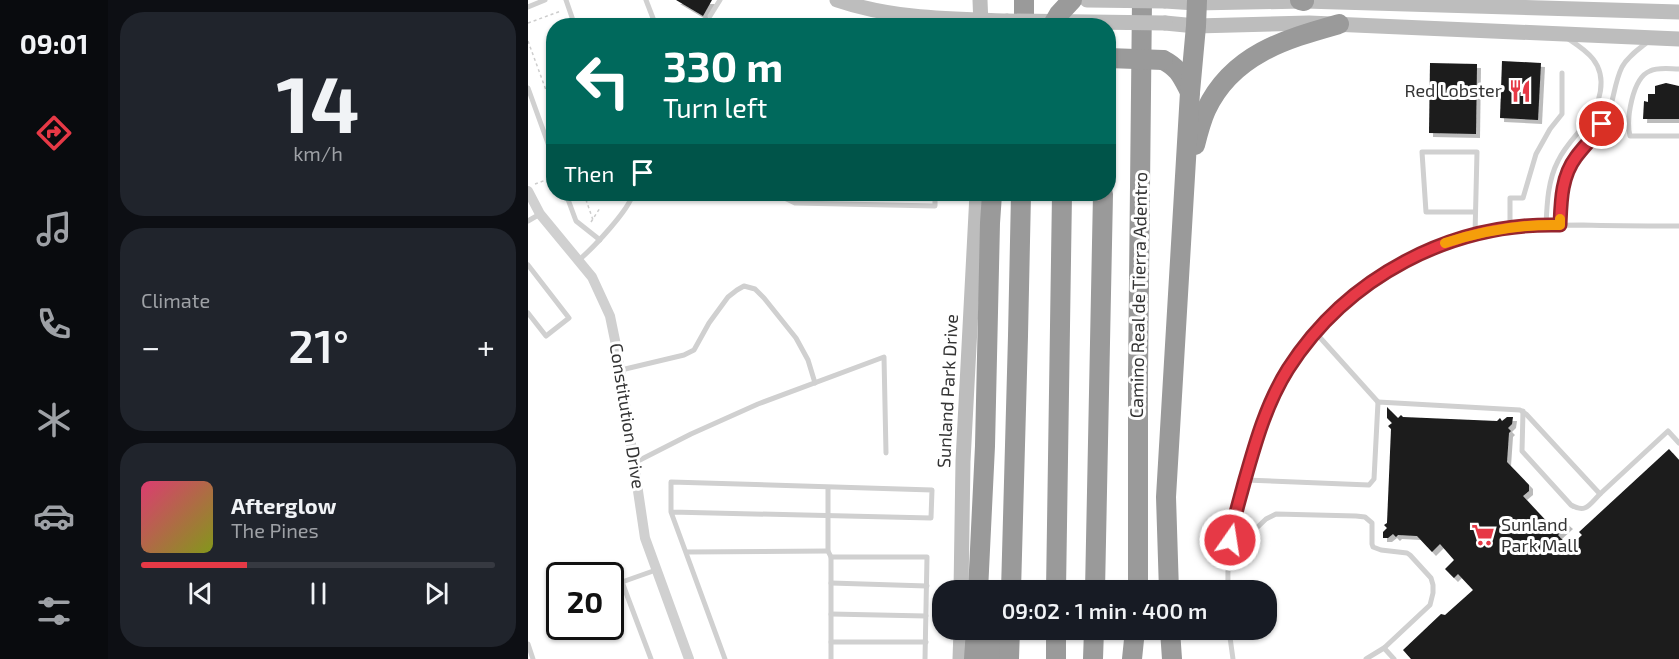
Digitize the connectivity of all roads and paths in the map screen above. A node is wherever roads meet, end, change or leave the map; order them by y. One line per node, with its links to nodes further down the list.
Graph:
1 (545, 0): 16 (lane)
2 (566, 0): 17 (lane)
3 (646, 0): 22 (lane)
4 (720, 0): 20 (lane)
5 (837, 0): 18 (main road)
6 (980, 0): 25 (main road)
7 (1024, 0): 26 (highway)
8 (1065, 0): 28 (highway)
9 (1072, 0): 27 (highway, bridge)
10 (1088, 0): 13 (main road, bridge)
11 (1106, 0): 29 (highway)
12 (1142, 0): 100 (highway, Camino Real de Tierra Adentro)
13 (1164, 1): 14 (main road)
14 (1197, 1): 15 (main road); 33 (highway)
15 (1302, 1): 19 (main road)
16 (528, 7)
17 (569, 9): 21 (lane); 30 (path)
18 (874, 11): 23 (main road); 24 (main road)
19 (1679, 12)
20 (710, 16)
21 (572, 18)
22 (653, 18)
23 (888, 18)
24 (925, 18)
25 (981, 18)
26 (1017, 18)
27 (1057, 18)
28 (1065, 18)
29 (1106, 18)
30 (528, 23)
31 (1116, 23): 33 (main road, bridge)
32 (1339, 24): 33 (main road); 34 (main road); 47 (highway)
33 (1196, 26): 43 (highway)
34 (1564, 35): 35 (main road); 64 (lane)
35 (1653, 38): 36 (main road); 65 (lane)
36 (1679, 39)
37 (528, 41): 42 (path)
38 (1116, 58): 43 (highway, bridge)
39 (1679, 69): 44 (lane)
40 (1562, 73): 67 (lane)
41 (528, 88): 45 (lane)
42 (546, 90)
43 (1190, 92): 47 (highway)
44 (1679, 136)
45 (546, 138)
46 (546, 180): 48 (path)
47 (1184, 186): 101 (highway)
48 (528, 188): 61 (street, Constitution Drive)
49 (569, 201): 68 (lane)
50 (586, 201): 62 (path)
51 (630, 201): 70 (lane)
52 (791, 201): 53 (lane)
53 (935, 201)
54 (977, 201): 93 (main road, Sunland Park Drive)
55 (992, 201): 81 (highway)
56 (1021, 201): 75 (highway)
57 (1062, 201): 98 (highway)
58 (1103, 201): 99 (highway)
59 (600, 208): 62 (path)
60 (1475, 212): 60 (lane); 69 (lane)
61 (540, 214): 63 (lane); 71 (street, Constitution Drive)
62 (593, 220): 68 (path)
63 (528, 221)
64 (1546, 225): 65 (lane); 67 (lane)
65 (1560, 225): 66 (lane)
66 (1679, 226)
67 (1510, 228): 69 (lane)
68 (586, 230): 70 (lane)
69 (1475, 234): 74 (lane)
70 (600, 240): 71 (lane)
71 (579, 260): 76 (street, Constitution Drive)
72 (528, 265): 73 (lane)
73 (528, 314)
74 (1315, 332): 78 (lane); 84 (lane)
75 (1018, 336): 96 (highway); 97 (highway)
76 (621, 370): 77 (lane); 83 (street, Constitution Drive)
77 (815, 383): 82 (lane); 83 (lane)
78 (1378, 402): 79 (lane); 84 (lane)
79 (1523, 411): 86 (lane); 86 (lane)
80 (1679, 443): 86 (lane)
81 (986, 446): 94 (highway); 95 (highway)
82 (886, 453)
83 (634, 463): 92 (street, Constitution Drive)
84 (1245, 480): 89 (lane)
85 (828, 488): 87 (lane); 88 (lane); 88 (lane)
86 (1600, 494)
87 (671, 513): 88 (lane); 90 (lane)
88 (828, 516): 91 (lane)
89 (1230, 540): 102 (lane); 121 (lane)
90 (687, 552): 91 (lane); 125 (lane)
91 (830, 554): 103 (lane); 104 (lane)
92 (656, 570): 123 (lane); 124 (street, Constitution Drive)
93 (962, 580)
94 (979, 580)
95 (991, 580)
96 (1011, 580)
97 (1023, 580)
98 (1056, 580)
99 (1095, 580)
100 (1138, 580)
101 (1169, 580)
102 (1228, 580)
103 (831, 583): 104 (lane); 105 (lane)
104 (927, 586): 106 (lane)
105 (831, 614): 106 (lane); 118 (lane)
106 (926, 616): 119 (lane)
107 (961, 640): 128 (main road)
108 (975, 640): 129 (highway)
109 (991, 640): 130 (highway)
110 (1010, 640): 131 (highway)
111 (1023, 640): 132 (highway)
112 (1056, 640): 133 (highway)
113 (1094, 640): 134 (highway)
114 (1134, 640): 135 (highway)
115 (1142, 640): 136 (highway)
116 (1171, 640): 137 (highway)
117 (1230, 640): 138 (lane)
118 (831, 642): 119 (lane); 126 (lane)
119 (926, 642): 127 (lane)
120 (528, 644): 122 (lane)
121 (1384, 648): 139 (lane); 140 (lane)
122 (533, 659)
123 (651, 659)
124 (689, 659)
125 (725, 659)
126 (831, 659)
127 (925, 659)
128 (960, 659)
129 (974, 659)
130 (991, 659)
131 (1009, 659)
132 (1022, 659)
133 (1056, 659)
134 (1093, 659)
135 (1132, 659)
136 (1143, 659)
137 (1172, 659)
138 (1233, 659)
139 (1366, 659)
140 (1394, 659)

